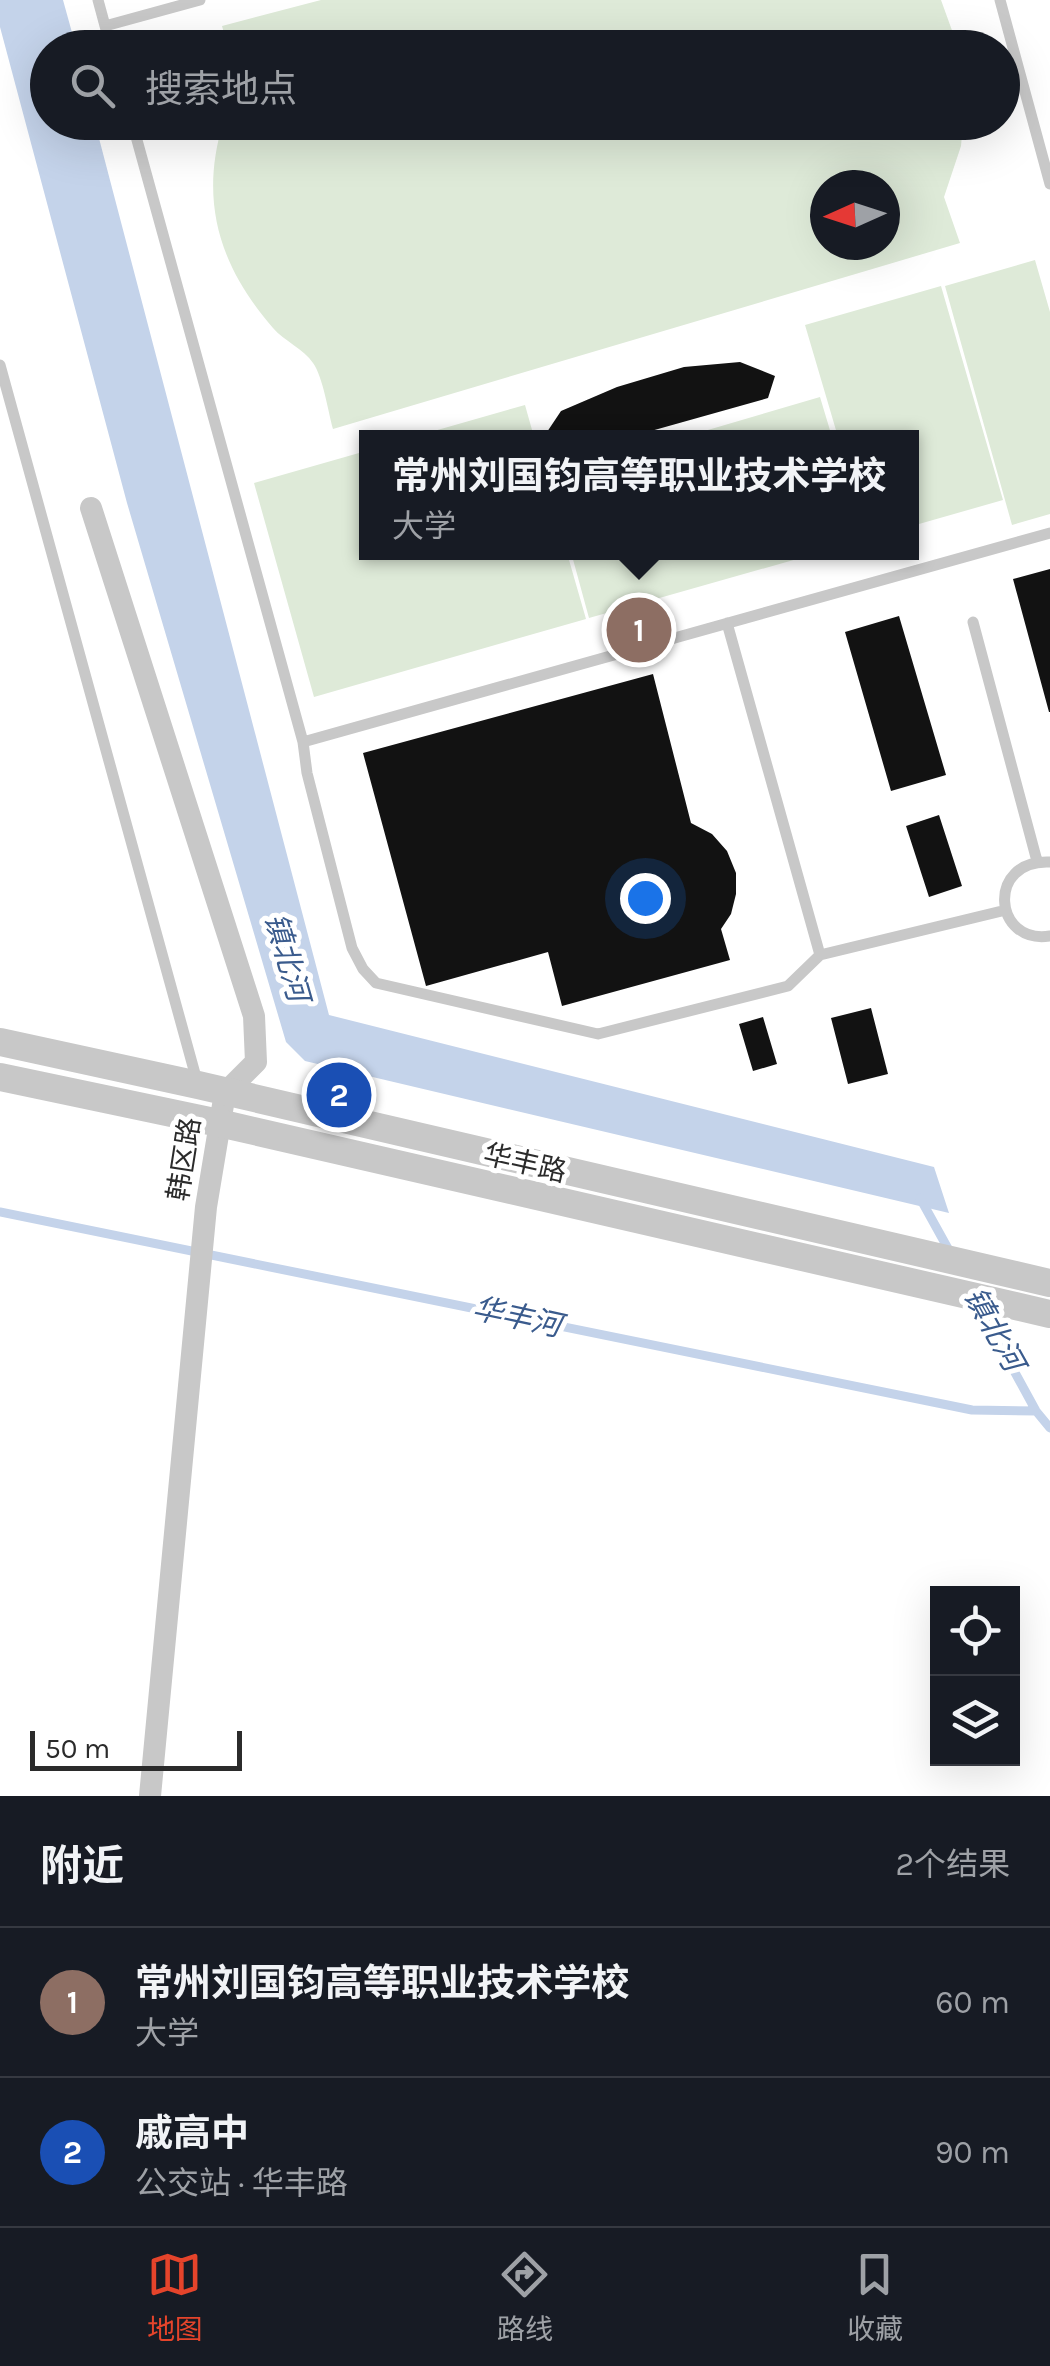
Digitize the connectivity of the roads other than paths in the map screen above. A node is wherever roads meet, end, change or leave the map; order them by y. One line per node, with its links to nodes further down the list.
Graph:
1 (98, 0): 4 (lane)
2 (200, 0): 4 (lane)
3 (1000, 0): 6 (lane)
4 (105, 26): 5 (lane)
5 (106, 30)
6 (1008, 30)
7 (1020, 74): 9 (lane)
8 (137, 140): 15 (lane)
9 (1050, 184)
10 (0, 366): 22 (lane)
11 (91, 508): 22 (street, 韩区路)
12 (1050, 533): 14 (lane)
13 (973, 622): 16 (lane)
14 (727, 623): 15 (lane); 19 (lane)
15 (303, 742): 19 (lane)
16 (1044, 862): 17 (lane)
17 (1006, 910): 18 (lane); 19 (lane)
18 (1050, 936)
19 (820, 955)
20 (0, 1042): 22 (street, 华丰路)
21 (0, 1077): 23 (street, 华丰路)
22 (212, 1089): 23 (street, 韩区路); 24 (street, 华丰路)
23 (219, 1123): 25 (street, 华丰路); 26 (street, 韩区路)
24 (1050, 1283)
25 (1050, 1314)
26 (150, 1796)

